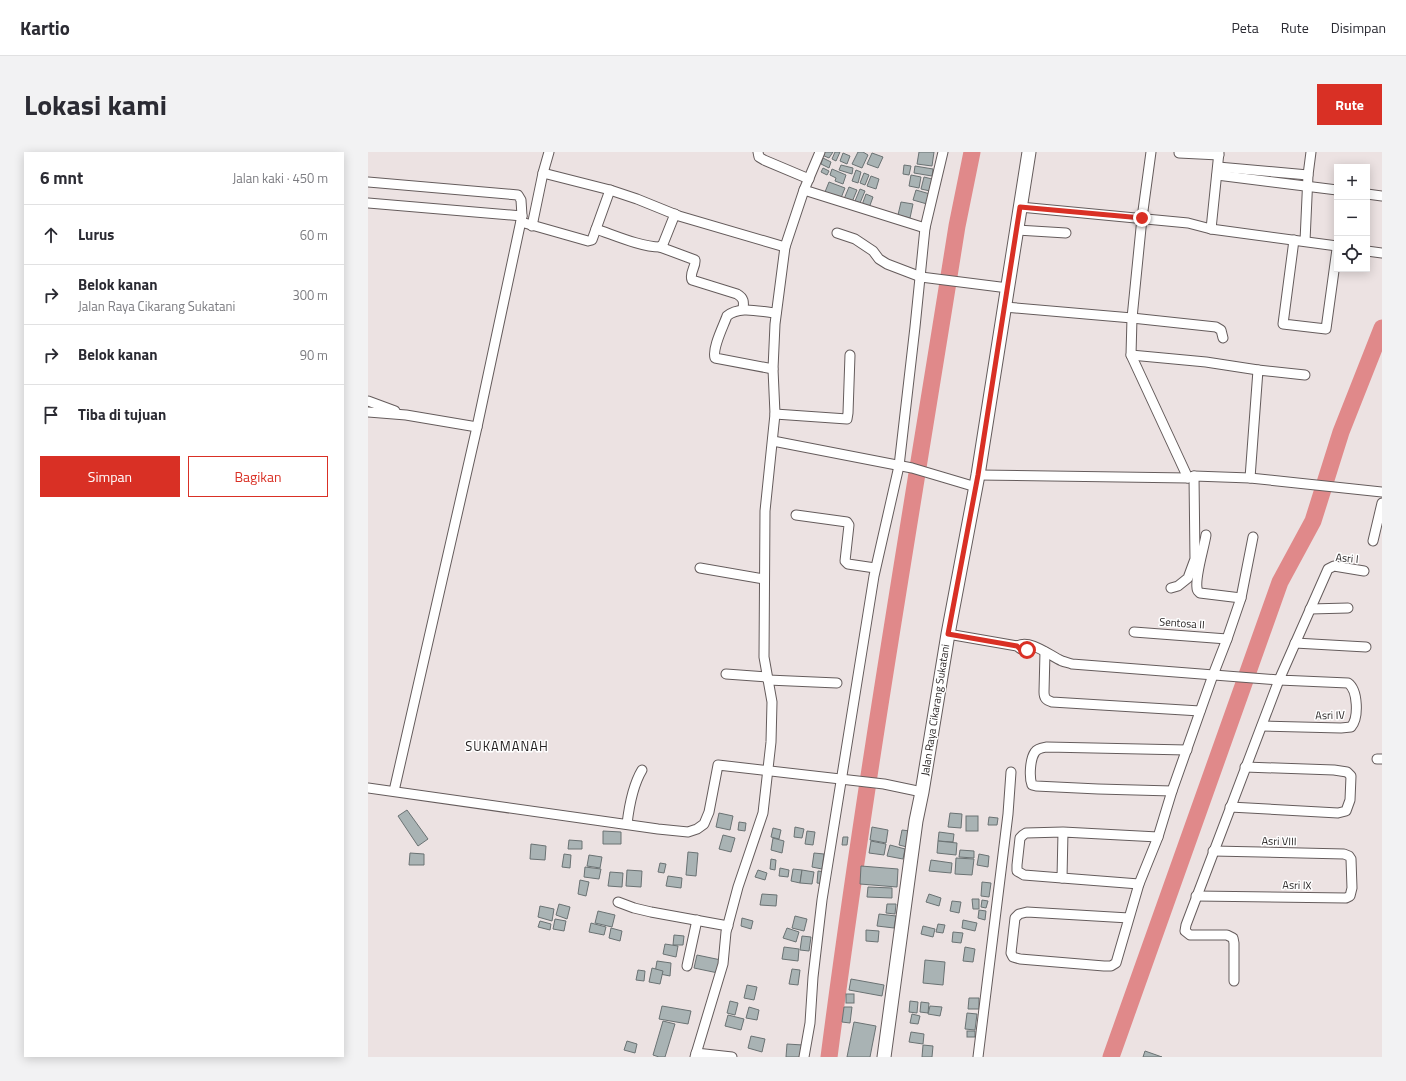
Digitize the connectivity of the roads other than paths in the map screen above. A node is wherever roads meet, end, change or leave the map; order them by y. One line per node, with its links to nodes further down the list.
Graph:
1 (549, 152): 11 (street)
2 (758, 152): 13 (street)
3 (820, 152): 13 (street)
4 (943, 152): 27 (street)
5 (1029, 152): 22 (main road, Jalan Raya Cikarang Sukatani)
6 (1151, 152): 24 (street)
7 (1311, 152): 12 (street)
8 (1179, 153): 9 (street)
9 (1219, 154): 10 (street)
10 (1218, 171): 12 (street); 15 (street); 29 (street)
11 (543, 173): 17 (street); 26 (street)
12 (1308, 175): 15 (street)
13 (809, 179): 18 (street)
14 (368, 182): 25 (street)
15 (1308, 185): 16 (street); 34 (street)
16 (1334, 189)
17 (610, 190): 23 (street); 28 (street)
18 (804, 190): 27 (street); 36 (street)
19 (1370, 194): 20 (street)
20 (1382, 196)
21 (368, 202): 25 (street)
22 (1020, 207): 24 (street); 30 (main road, Jalan Raya Cikarang Sukatani)
23 (675, 214): 35 (street); 36 (street)
24 (1142, 218): 29 (street); 46 (street)
25 (521, 219): 26 (street); 57 (street)
26 (532, 226): 28 (street)
27 (925, 228): 41 (street)
28 (596, 229): 35 (street)
29 (1211, 229): 33 (street)
30 (1017, 230): 32 (street); 42 (main road, Jalan Raya Cikarang Sukatani)
31 (837, 233): 41 (street)
32 (1066, 233)
33 (1294, 240): 34 (street); 40 (street)
34 (1305, 241): 37 (street)
35 (660, 247): 44 (street)
36 (785, 247): 45 (street)
37 (1334, 247)
38 (1370, 251): 39 (street)
39 (1382, 253)
40 (1334, 270)
41 (921, 277): 42 (street); 59 (street)
42 (1008, 288): 43 (main road, Jalan Raya Cikarang Sukatani)
43 (1005, 307): 46 (street); 62 (main road, Jalan Raya Cikarang Sukatani)
44 (743, 310): 45 (street); 50 (street)
45 (776, 313): 50 (street)
46 (1132, 318): 47 (street); 49 (street)
47 (1223, 338)
48 (850, 355): 55 (street)
49 (1131, 355): 51 (street); 60 (street)
50 (773, 369): 55 (street)
51 (1258, 370): 52 (street); 61 (street)
52 (1305, 375)
53 (368, 401): 56 (street)
54 (368, 412): 56 (street)
55 (775, 414): 58 (street)
56 (406, 415): 57 (street)
57 (477, 427): 97 (street)
58 (772, 442): 59 (street); 72 (street)
59 (899, 466): 62 (street); 70 (street)
60 (1191, 477): 61 (street); 62 (street); 73 (street)
61 (1250, 478): 63 (street)
62 (977, 481): 78 (main road, Jalan Raya Cikarang Sukatani)
63 (1382, 492)
64 (1382, 503): 68 (street)
65 (796, 515): 70 (street)
66 (1206, 535): 74 (street)
67 (1253, 537): 74 (street)
68 (1372, 541)
69 (700, 568): 72 (street)
70 (875, 568): 95 (street)
71 (1364, 571): 76 (street, Asri I)
72 (764, 579): 85 (street)
73 (1171, 588)
74 (1241, 598): 79 (street)
75 (1348, 608): 76 (street)
76 (1310, 609): 80 (street)
77 (1134, 632): 79 (street, Sentosa II)
78 (948, 634): 82 (street); 99 (main road, Jalan Raya Cikarang Sukatani)
79 (1227, 639): 84 (street)
80 (1295, 643): 81 (street); 86 (street)
81 (1366, 647)
82 (1042, 650): 84 (street); 88 (street)
83 (726, 674): 85 (street)
84 (1213, 675): 86 (street); 88 (street)
85 (768, 678): 87 (street); 93 (street)
86 (1279, 680): 89 (street); 89 (street, Asri IV)
87 (837, 683)
88 (1200, 711): 90 (street)
89 (1262, 726): 91 (street)
90 (1187, 750): 98 (street); 98 (street)
91 (1245, 767): 100 (street); 100 (street)
92 (642, 770): 101 (street)
93 (769, 770): 95 (street); 101 (street); 112 (street)
94 (1011, 772): 119 (street)
95 (842, 780): 99 (street); 117 (street)
96 (368, 788): 97 (street)
97 (394, 791): 101 (street)
98 (1172, 791): 103 (street)
99 (922, 792): 118 (main road, Jalan Raya Cikarang Sukatani)
100 (1230, 808): 104 (street)
101 (627, 824)
102 (1063, 832): 103 (street); 106 (street); 106 (street)
103 (1158, 837): 107 (street)
104 (1214, 851): 105 (street, Asri VIII); 108 (street)
105 (1344, 854): 108 (street, Asri IX)
106 (1062, 878): 107 (street)
107 (1139, 884): 110 (street)
108 (1196, 896): 114 (street)
109 (618, 902): 111 (street)
110 (1128, 918): 110 (street)
111 (697, 920): 112 (street); 113 (street)
112 (728, 926): 115 (street)
113 (687, 966)
114 (1234, 981)
115 (695, 1055): 116 (street)
116 (732, 1057)
117 (804, 1057)
118 (884, 1057)
119 (978, 1057)

